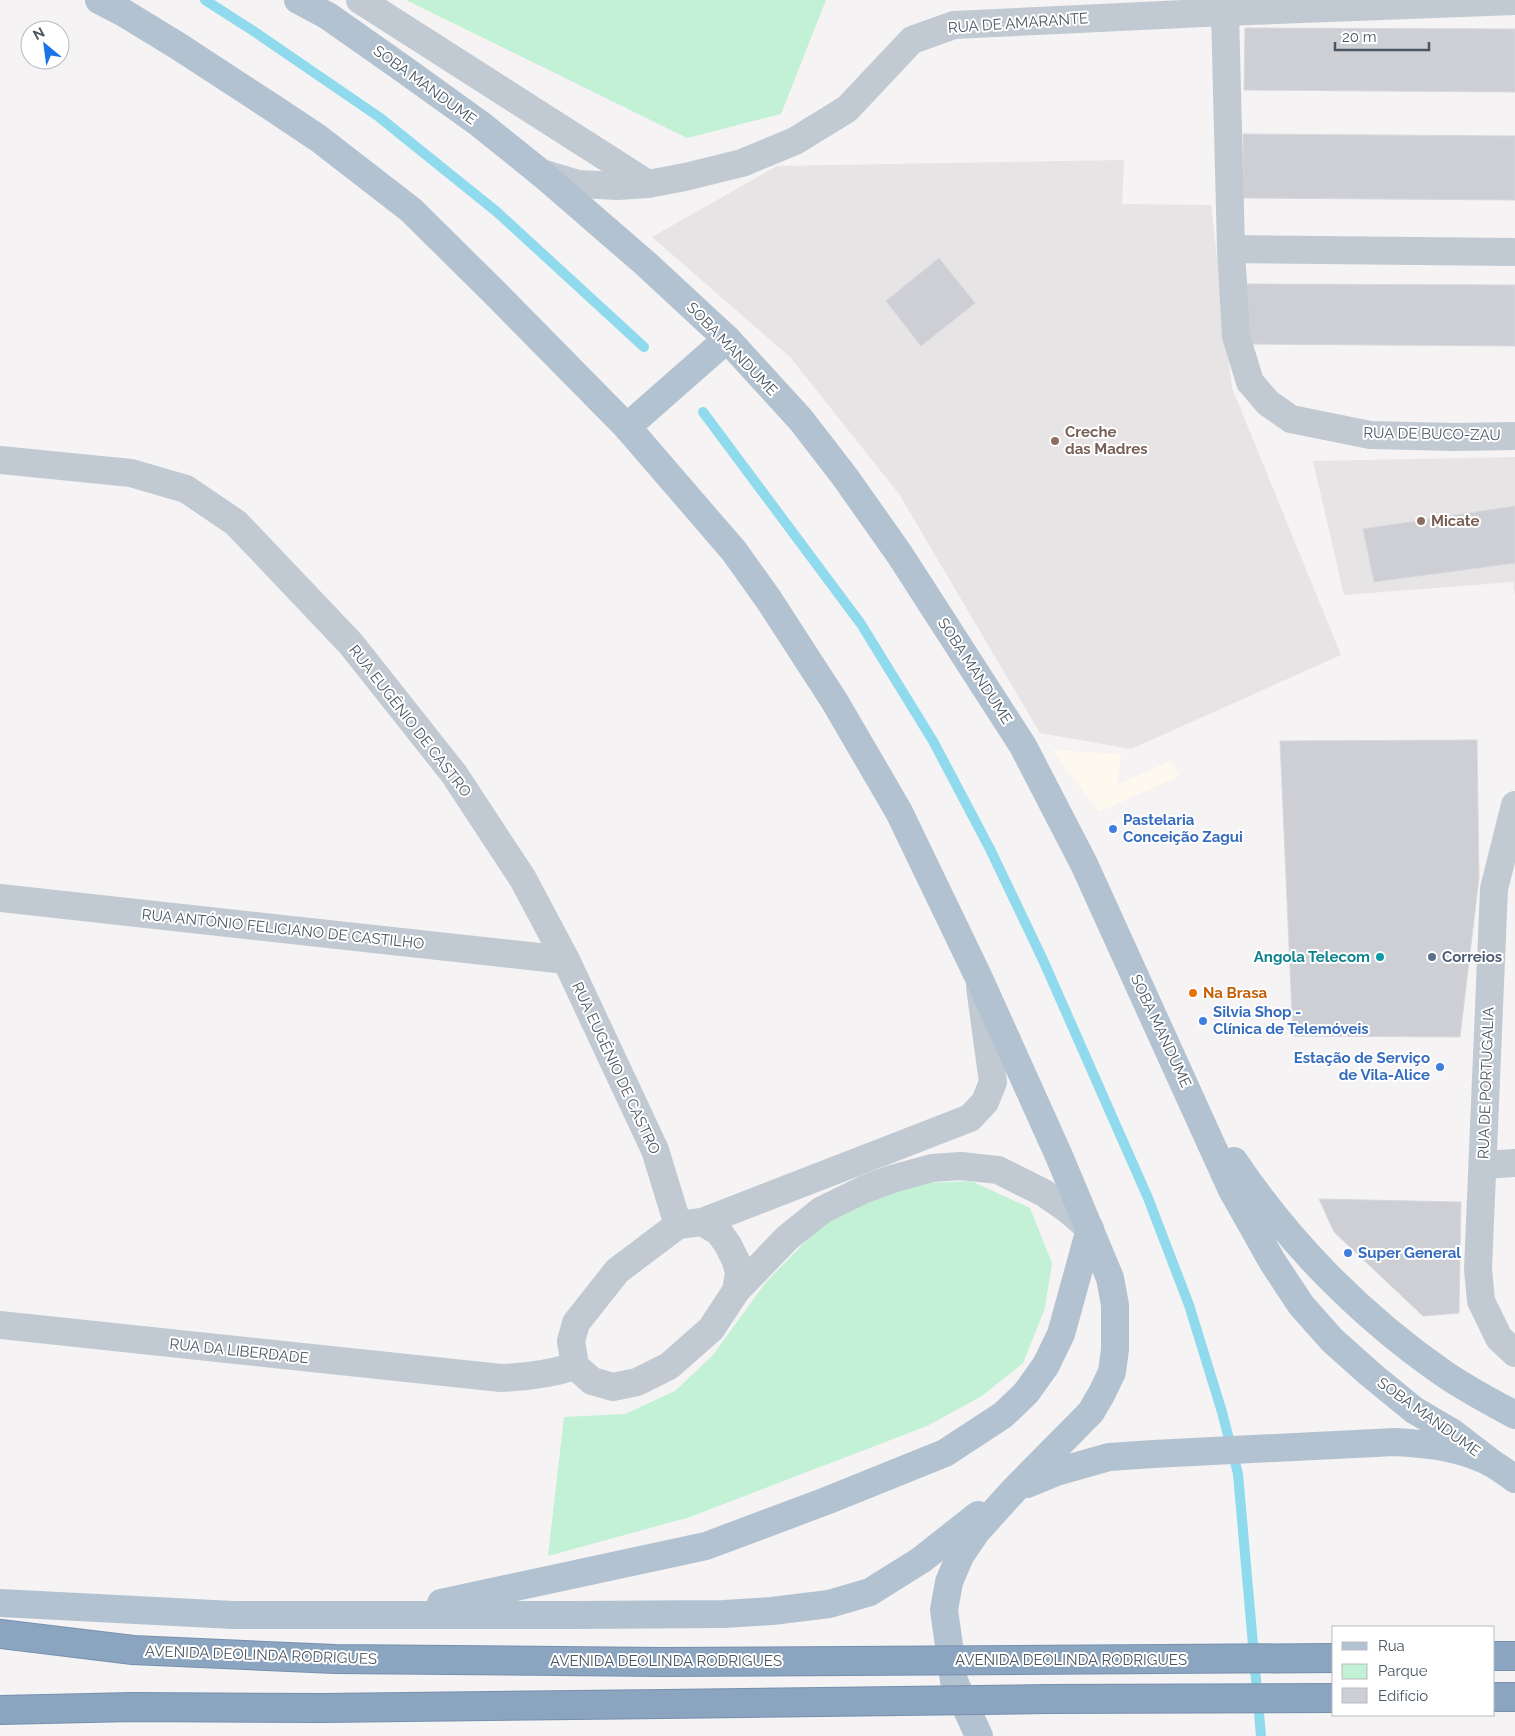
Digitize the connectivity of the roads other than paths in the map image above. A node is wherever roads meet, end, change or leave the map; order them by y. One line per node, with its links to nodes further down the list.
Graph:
1 (99, 0): 12 (main road)
2 (298, 0): 5 (main road, SOBA MANDUME)
3 (360, 0): 8 (street)
4 (1515, 2): 6 (street, RUA DE AMARANTE)
5 (319, 8): 7 (main road, SOBA MANDUME)
6 (1225, 12): 8 (street, RUA DE AMARANTE); 9 (street)
7 (541, 173): 8 (street, RUA DE AMARANTE); 11 (main road, SOBA MANDUME)
8 (648, 184)
9 (1231, 249): 10 (street); 13 (street, RUA DE BUCO-ZAU)
10 (1515, 252)
11 (727, 339): 12 (main road); 20 (main road, SOBA MANDUME)
12 (627, 427): 19 (main road)
13 (1515, 436)
14 (0, 460): 18 (street, RUA EUGÊNIO DE CASTRO)
15 (1515, 805): 16 (street, RUA DE PORTUGALIA)
16 (1504, 889): 22 (street, RUA DE PORTUGALIA)
17 (0, 898): 18 (street, RUA ANTÓNIO FELICIANO DE CASTILHO)
18 (566, 960): 23 (street, RUA EUGÊNIO DE CASTRO)
19 (978, 976): 23 (street); 24 (main road)
20 (1192, 1098): 29 (main road); 30 (main road, SOBA MANDUME)
21 (1515, 1163): 22 (street)
22 (1483, 1165): 27 (street, RUA DE PORTUGALIA)
23 (690, 1224): 25 (street); 28 (street)
24 (1090, 1229): 25 (street); 32 (main road); 34 (main road)
25 (736, 1291): 28 (street)
26 (0, 1325): 28 (street, RUA DA LIBERDADE)
27 (1515, 1353)
28 (575, 1366)
29 (1515, 1416)
30 (1492, 1463): 31 (main road); 32 (main road)
31 (1515, 1479)
32 (1015, 1489): 34 (main road); 43 (main road)
33 (0, 1603): 34 (main road)
34 (388, 1615)
35 (0, 1634): 38 (highway, AVENIDA DEOLINDA RODRIGUES, bridge)
36 (1495, 1656): 37 (highway)
37 (1515, 1656)
38 (1332, 1658)
39 (1495, 1697): 40 (highway)
40 (1515, 1697)
41 (1332, 1698): 42 (highway, bridge)
42 (0, 1710)
43 (979, 1736)

